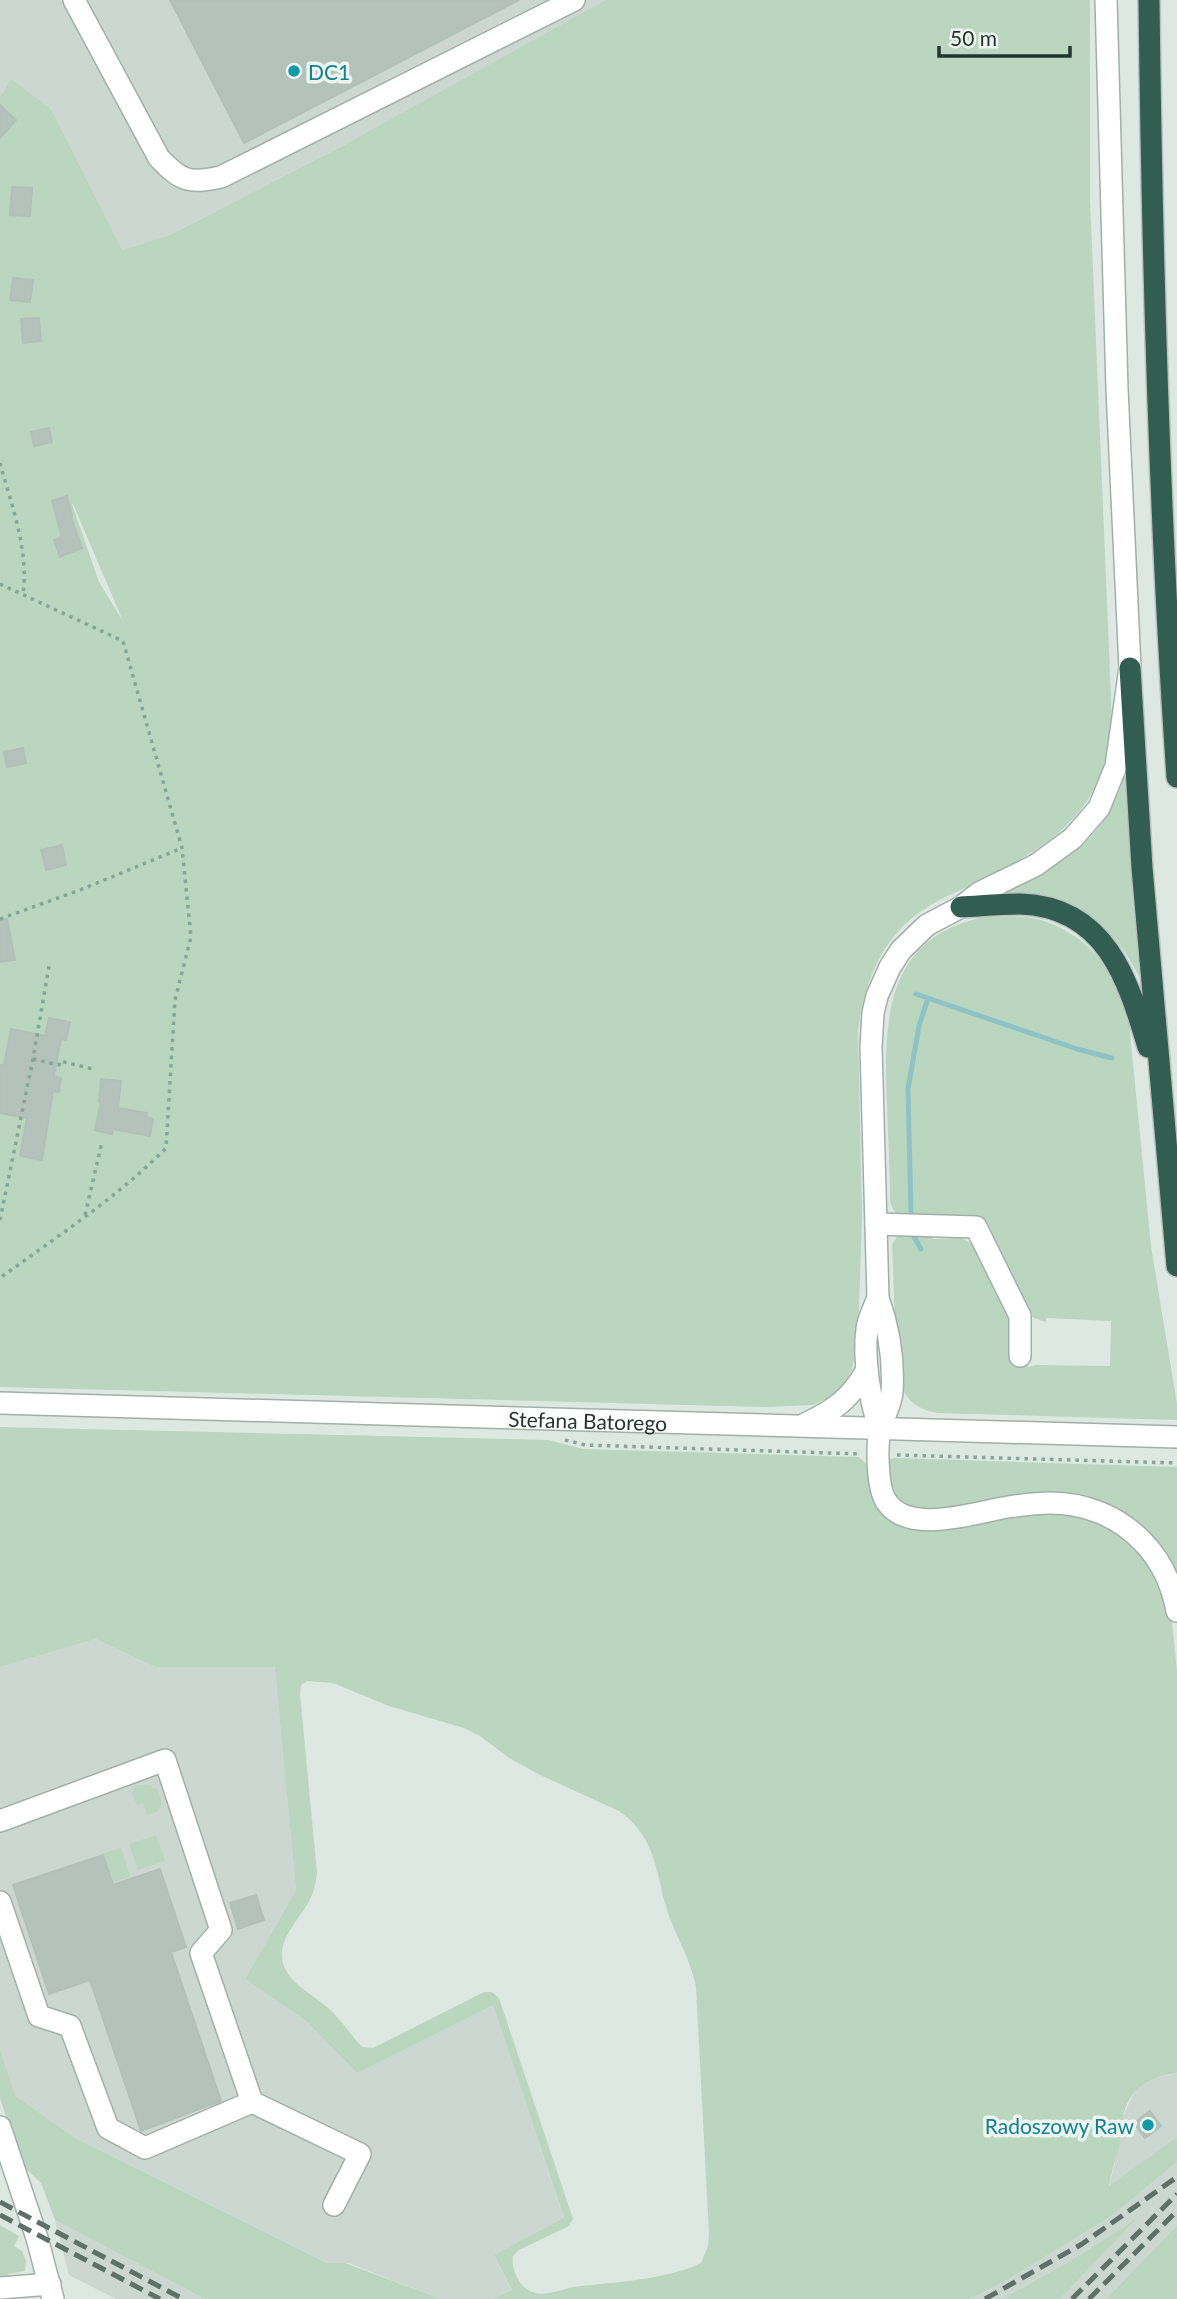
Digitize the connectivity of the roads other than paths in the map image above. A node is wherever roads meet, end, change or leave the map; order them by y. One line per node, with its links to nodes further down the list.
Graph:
1 (74, 0): 2 (street)
2 (574, 0)
3 (1106, 0): 5 (street)
4 (1149, 0): 6 (highway)
5 (1130, 668): 7 (street); 8 (highway)
6 (1177, 777)
7 (961, 907): 8 (highway); 9 (street)
8 (1160, 1086): 10 (highway)
9 (876, 1224): 11 (street); 12 (street)
10 (1177, 1266)
11 (878, 1298): 13 (street); 16 (street)
12 (1020, 1356)
13 (867, 1370): 15 (street); 16 (street)
14 (0, 1403): 15 (street, Stefana Batorego)
15 (801, 1426): 16 (street, Stefana Batorego)
16 (880, 1429): 17 (street, Stefana Batorego); 18 (street)
17 (1177, 1437)
18 (1177, 1611)
19 (0, 1821): 21 (street)
20 (0, 1902): 21 (street)
21 (252, 2102): 23 (street)
22 (0, 2127): 25 (street)
23 (334, 2205)
24 (0, 2288): 25 (street)
25 (51, 2292)

